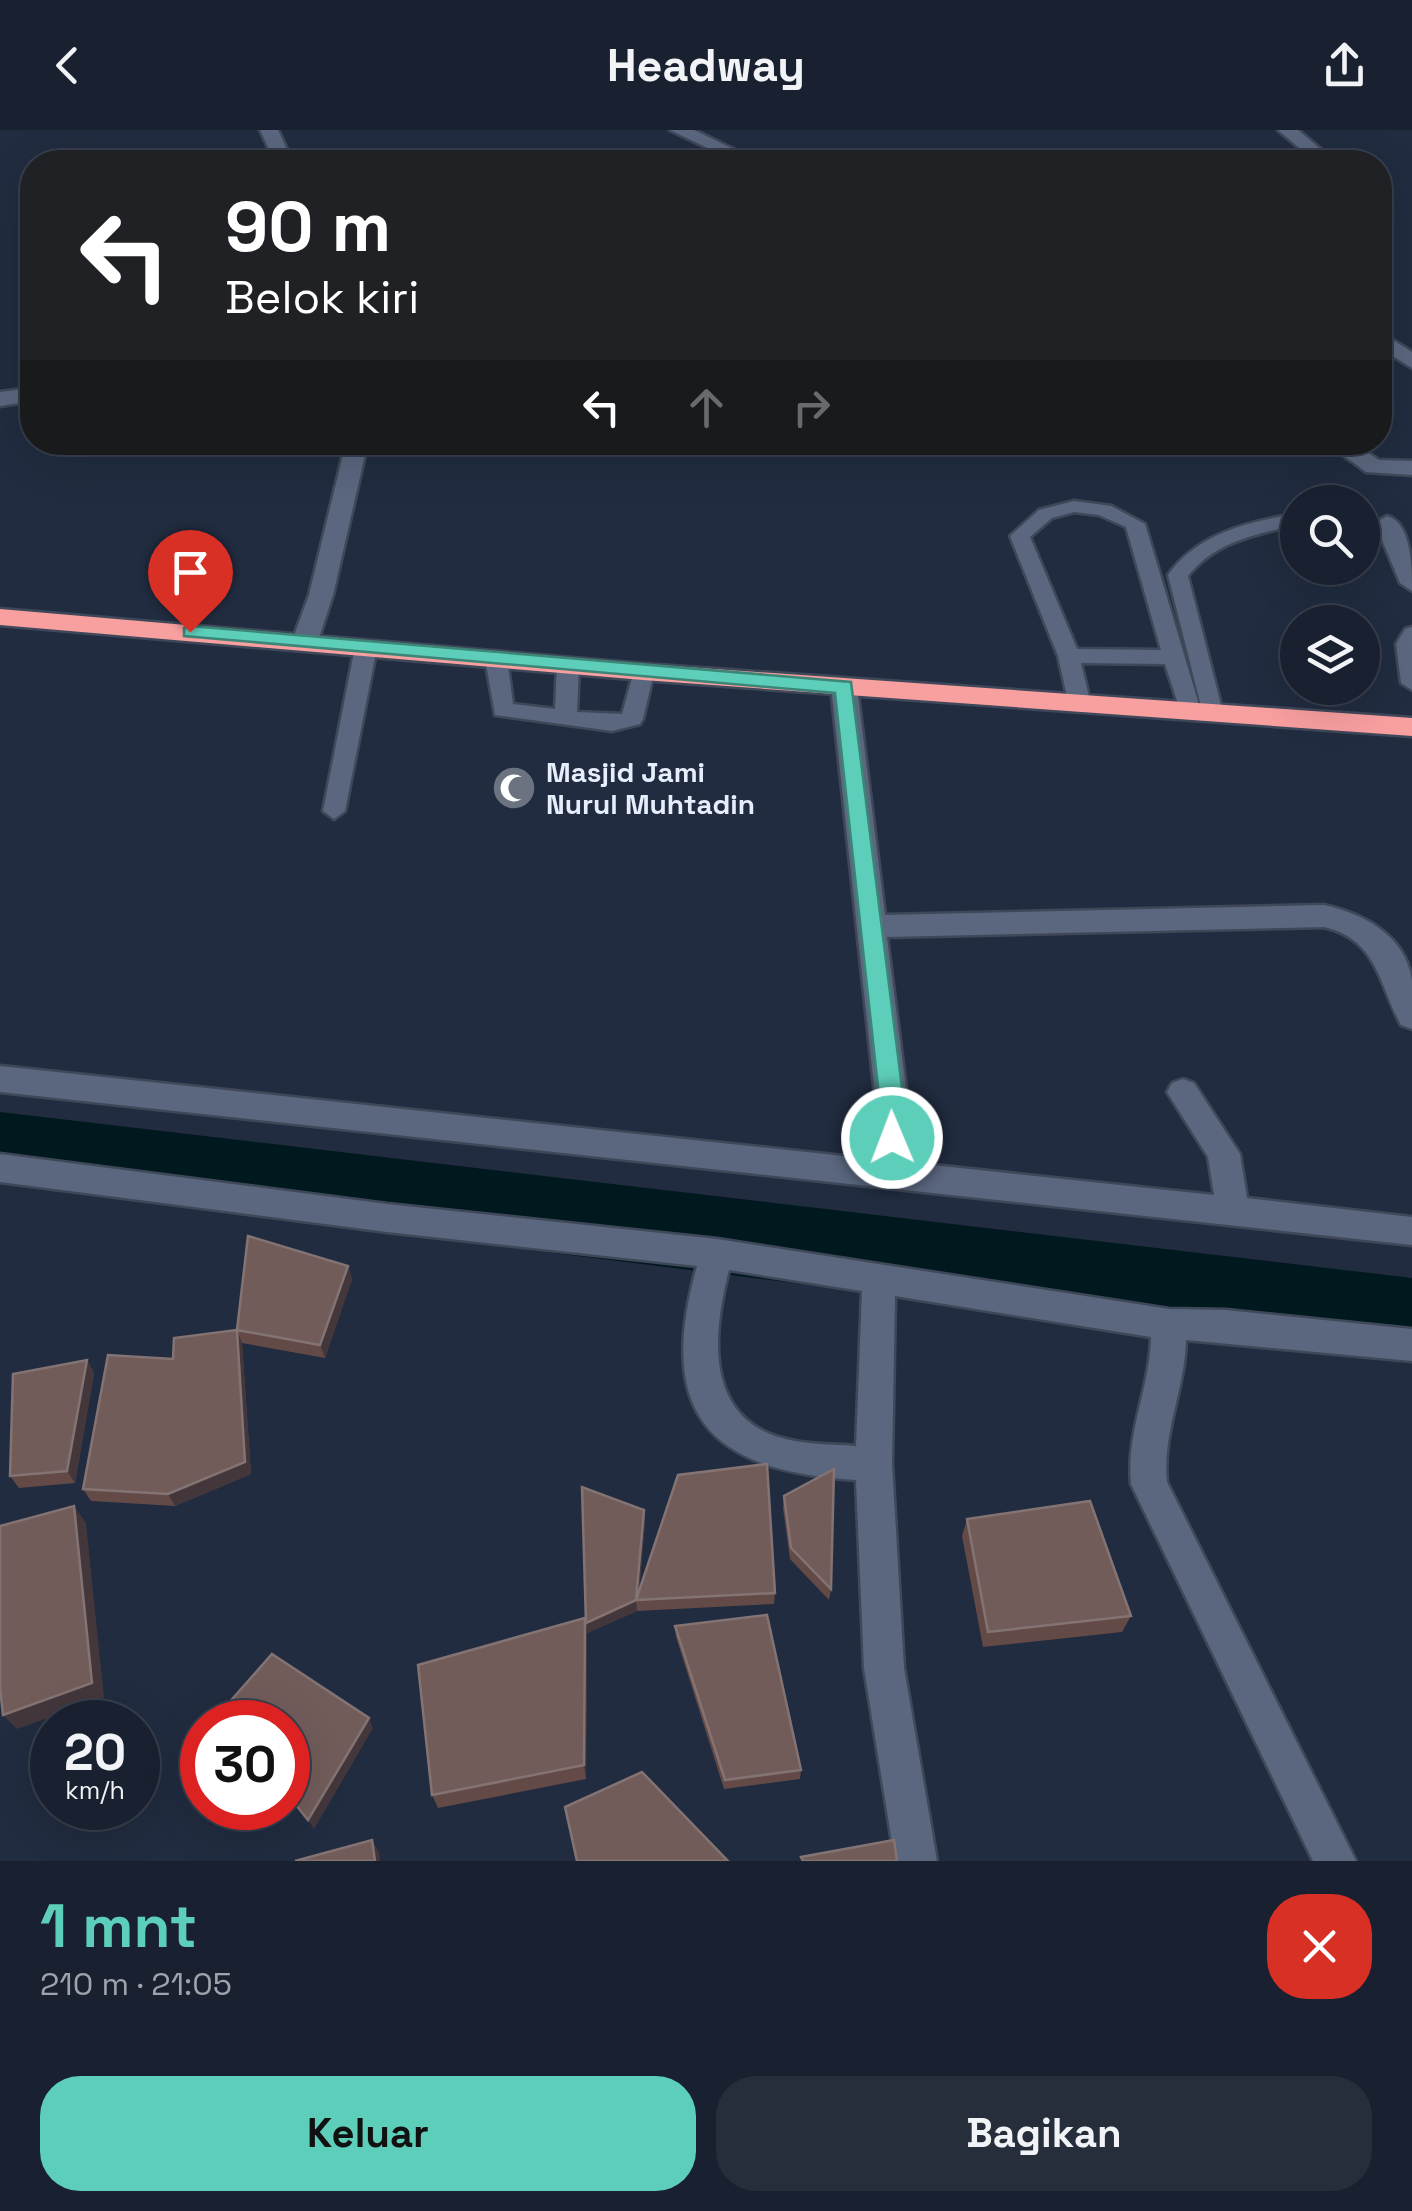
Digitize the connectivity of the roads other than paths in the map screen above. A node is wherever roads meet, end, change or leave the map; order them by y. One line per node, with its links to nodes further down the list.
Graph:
1 (678, 130): 3 (street)
2 (1286, 130): 4 (street)
3 (724, 150)
4 (1312, 150)
5 (354, 455): 13 (street)
6 (1356, 455): 7 (street)
7 (1412, 468)
8 (1280, 523): 23 (lane)
9 (1386, 523): 10 (street)
10 (1412, 583)
11 (0, 617): 13 (highway)
12 (1412, 634): 20 (lane)
13 (304, 641): 14 (highway)
14 (366, 647): 17 (highway); 26 (lane)
15 (1069, 656): 16 (lane); 16 (lane); 22 (lane)
16 (1174, 656): 23 (lane)
17 (496, 658): 18 (highway); 24 (lane)
18 (568, 665): 19 (highway); 24 (lane)
19 (643, 672): 21 (highway); 24 (lane)
20 (1412, 683)
21 (844, 687): 22 (highway); 27 (street)
22 (1080, 701): 23 (highway)
23 (1200, 709): 25 (highway)
24 (566, 718)
25 (1412, 726)
26 (334, 811)
27 (872, 926): 28 (street); 32 (street)
28 (1412, 1017)
29 (0, 1079): 32 (street)
30 (1183, 1092): 33 (street)
31 (0, 1168): 35 (street)
32 (888, 1172): 33 (street)
33 (1233, 1211): 34 (street)
34 (1412, 1231)
35 (717, 1254): 36 (street); 39 (street)
36 (881, 1277): 37 (street); 39 (street)
37 (1169, 1324): 38 (street); 41 (street)
38 (1412, 1345)
39 (874, 1464): 40 (street)
40 (916, 1861)
41 (1335, 1861)

